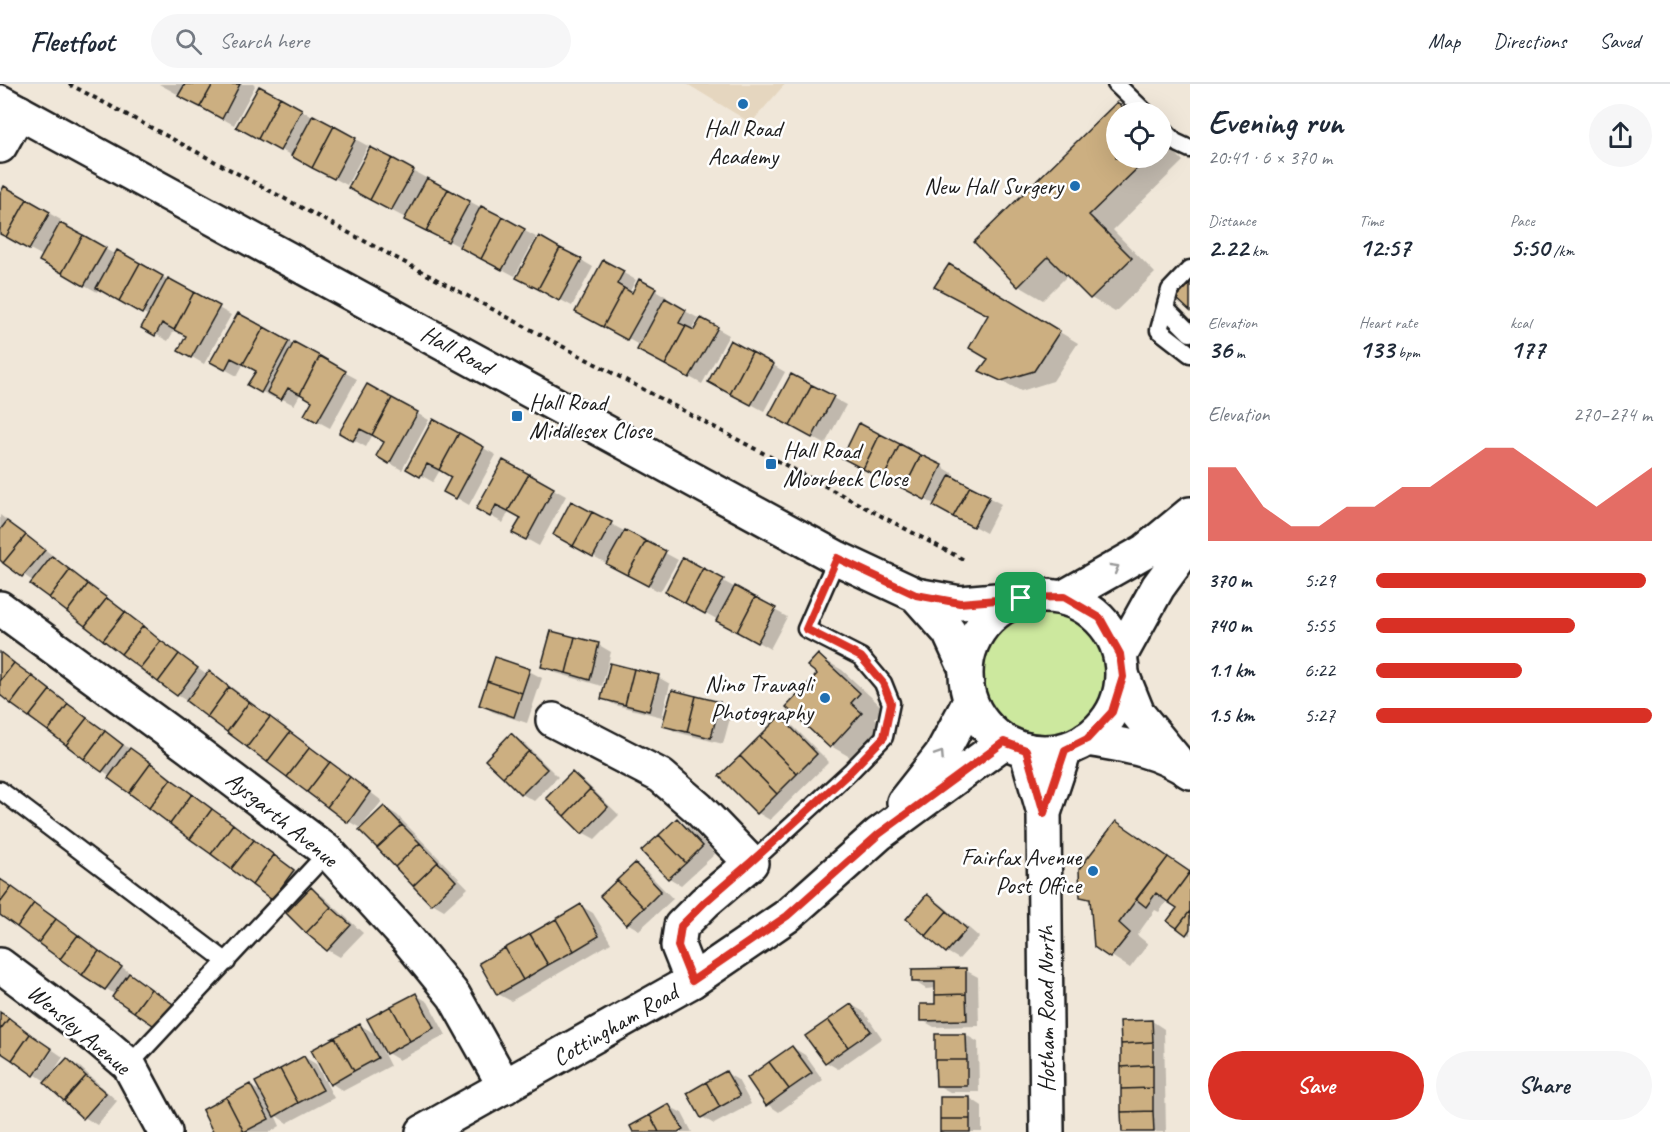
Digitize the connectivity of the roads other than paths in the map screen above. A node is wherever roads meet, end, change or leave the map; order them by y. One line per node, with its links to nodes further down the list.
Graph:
1 (1116, 84): 2 (lane)
2 (1135, 102)
3 (9, 107): 5 (street); 13 (street, Hall Road)
4 (1172, 139): 6 (lane)
5 (0, 146)
6 (1190, 149)
7 (1190, 269): 8 (lane)
8 (1165, 308): 9 (lane); 10 (lane)
9 (1190, 333)
10 (1190, 354)
11 (1190, 514): 15 (street, one-way to 11)
12 (1190, 543): 18 (street)
13 (837, 558): 14 (street, Hall Road); 29 (lane)
14 (916, 595): 16 (street, Hall Road); 19 (street, Hall Road)
15 (1064, 597): 16 (street); 18 (street)
16 (1021, 598): 19 (street)
17 (0, 608): 28 (street, Aysgarth Avenue)
18 (1122, 666): 22 (street); 24 (street)
19 (965, 667): 20 (street)
20 (970, 701): 23 (street); 27 (street, Cottingham Road, one-way to 20)
21 (552, 721): 29 (street)
22 (1076, 744): 23 (street); 24 (street); 26 (street, Hotham Road North)
23 (1015, 746): 26 (street, Hotham Road North); 27 (street, Cottingham Road)
24 (1185, 768)
25 (0, 790): 30 (lane)
26 (1044, 813): 37 (street, Hotham Road North)
27 (879, 834): 32 (street, Cottingham Road)
28 (328, 852): 30 (lane); 34 (street, Aysgarth Avenue)
29 (751, 862): 32 (street)
30 (227, 962): 33 (lane)
31 (0, 965): 33 (street, Wensley Avenue)
32 (692, 981): 34 (street, Cottingham Road)
33 (129, 1065): 35 (street, Wensley Avenue)
34 (505, 1087): 36 (street, Cottingham Road)
35 (165, 1132)
36 (423, 1132)
37 (1047, 1132)

